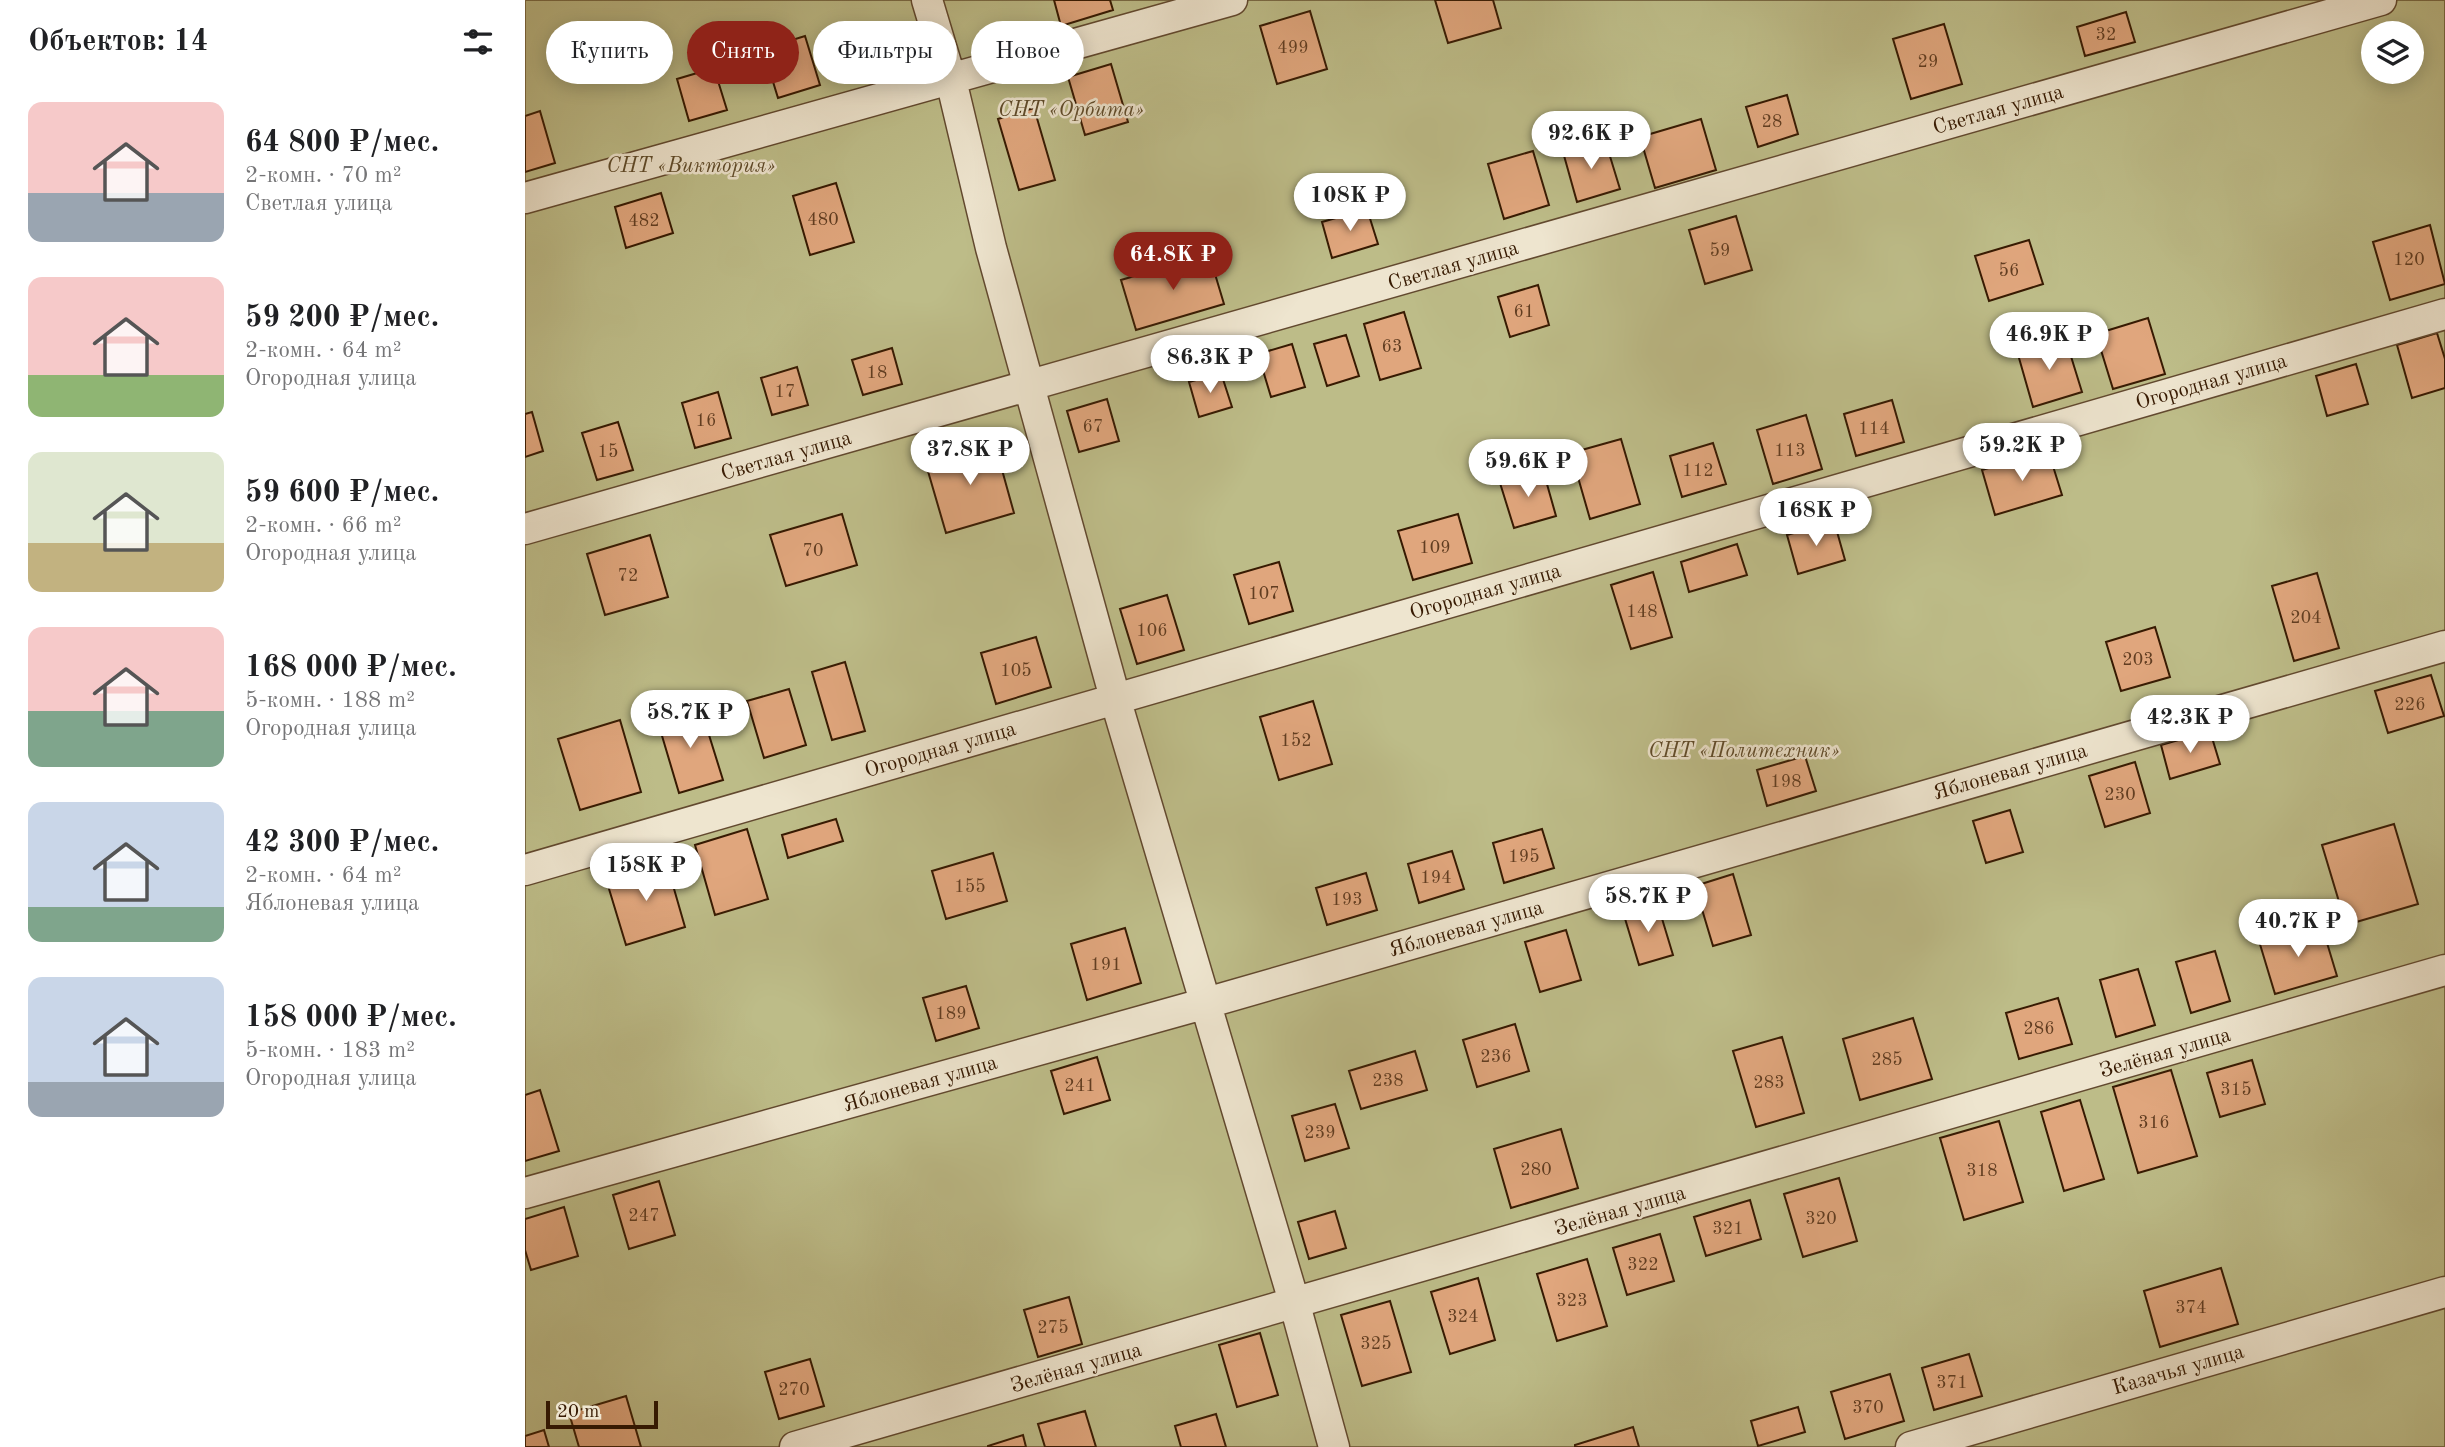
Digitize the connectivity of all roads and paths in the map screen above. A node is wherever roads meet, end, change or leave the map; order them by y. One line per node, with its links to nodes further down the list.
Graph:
1 (927, 0): 4 (street)
2 (1232, 0): 5 (street)
3 (2381, 0): 10 (street, Светлая улица)
4 (933, 21)
5 (957, 78)
6 (937, 84): 8 (street)
7 (952, 84): 10 (street)
8 (525, 198)
9 (2445, 314): 13 (street, Огородная улица)
10 (1028, 387): 11 (street, Светлая улица); 13 (street)
11 (525, 529)
12 (2445, 646): 16 (street, Яблоневая улица)
13 (1115, 698): 14 (street, Огородная улица); 16 (street)
14 (525, 870)
15 (2445, 970): 19 (street, Зелёная улица)
16 (1203, 1004): 17 (street, Яблоневая улица); 19 (street)
17 (525, 1193)
18 (2445, 1292): 22 (street, Казачья улица)
19 (1295, 1305): 20 (street, Зелёная улица); 21 (street)
20 (795, 1447)
21 (1334, 1447)
22 (1911, 1447)

